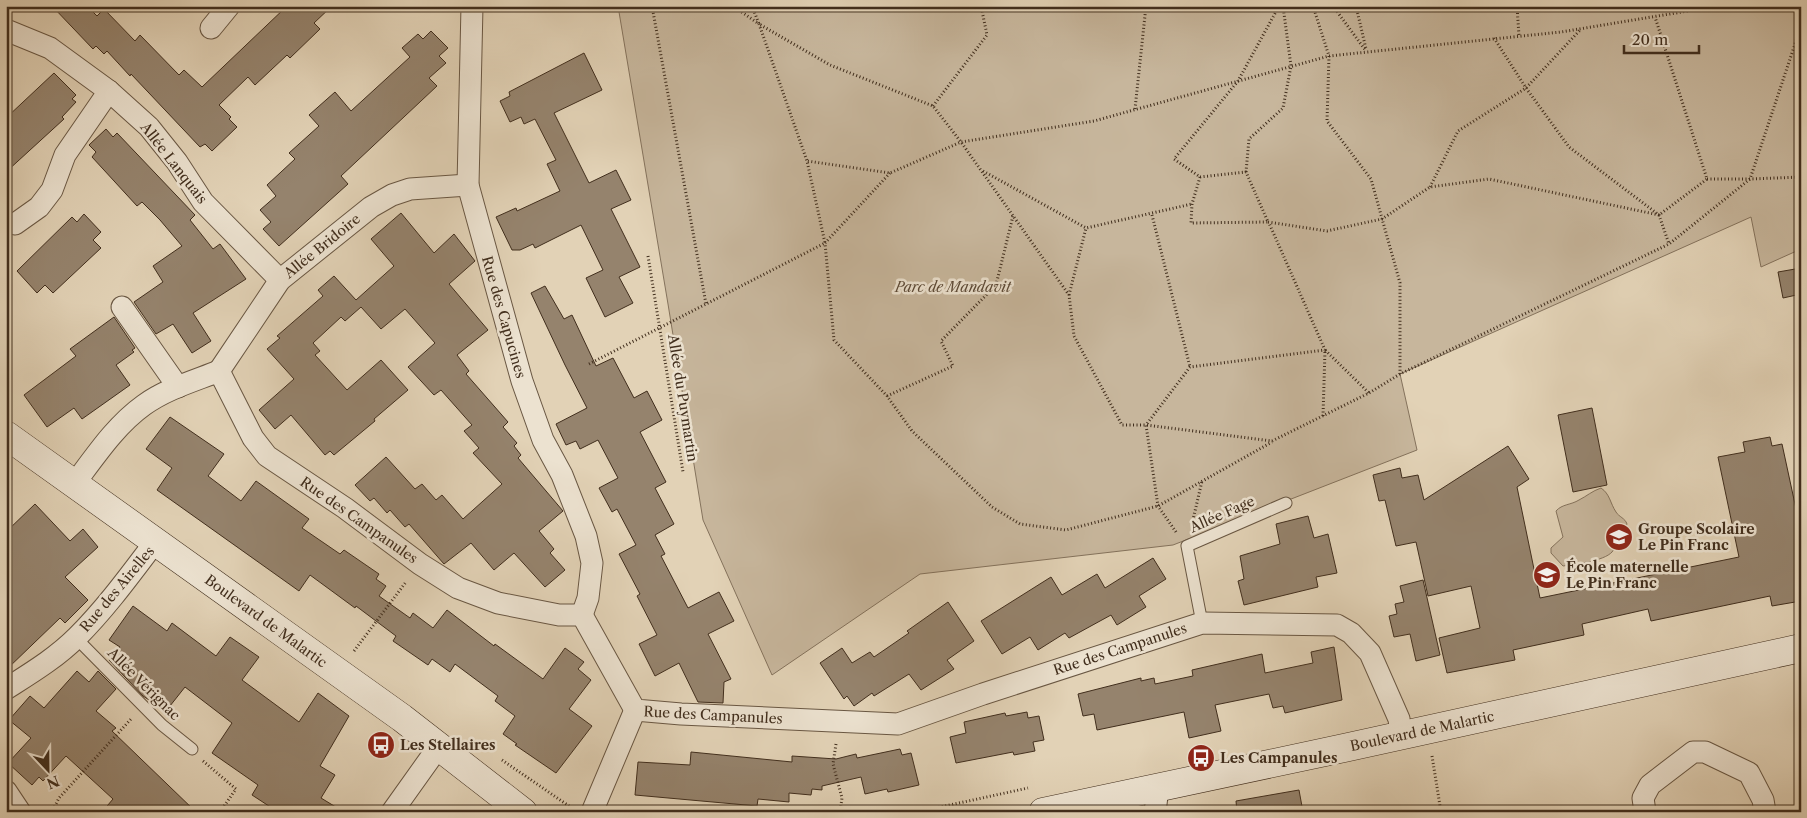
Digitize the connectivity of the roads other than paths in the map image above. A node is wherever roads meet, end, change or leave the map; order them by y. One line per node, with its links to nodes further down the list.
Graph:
1 (229, 6): 3 (street)
2 (472, 6): 6 (street, Rue des Capucines)
3 (211, 28)
4 (6, 30): 5 (street, Allée Lanquais)
5 (110, 91): 7 (street); 8 (street, Allée Lanquais)
6 (468, 185): 8 (street, Allée Bridoire); 16 (street, Rue des Capucines)
7 (15, 224)
8 (280, 280): 10 (street, Allée Bridoire)
9 (122, 307): 11 (street)
10 (219, 371): 11 (street); 16 (street, Rue des Campanules)
11 (178, 387): 13 (street)
12 (6, 435): 13 (street, Boulevard de Malartic)
13 (75, 483): 15 (street, Boulevard de Malartic)
14 (1286, 503): 17 (lane, Allée Fage)
15 (155, 542): 18 (street, Rue des Airelles); 23 (street, Boulevard de Malartic)
16 (582, 615): 21 (street, Rue des Campanules)
17 (1202, 623): 21 (street, Rue des Campanules); 22 (street, Rue des Campanules)
18 (76, 638): 20 (street, Rue des Airelles); 24 (lane, Allée Vérignac)
19 (1801, 648): 22 (street, Boulevard de Malartic)
20 (6, 689)
21 (635, 710): 30 (street)
22 (1401, 734): 26 (street, Boulevard de Malartic)
23 (439, 746): 28 (street); 29 (street, Boulevard de Malartic)
24 (192, 749)
25 (6, 791): 27 (street)
26 (1157, 800): 31 (street, Boulevard de Malartic)
27 (20, 812)
28 (392, 812)
29 (523, 812)
30 (592, 812)
31 (1043, 812)
32 (1645, 812): 33 (street)
33 (1765, 812)

